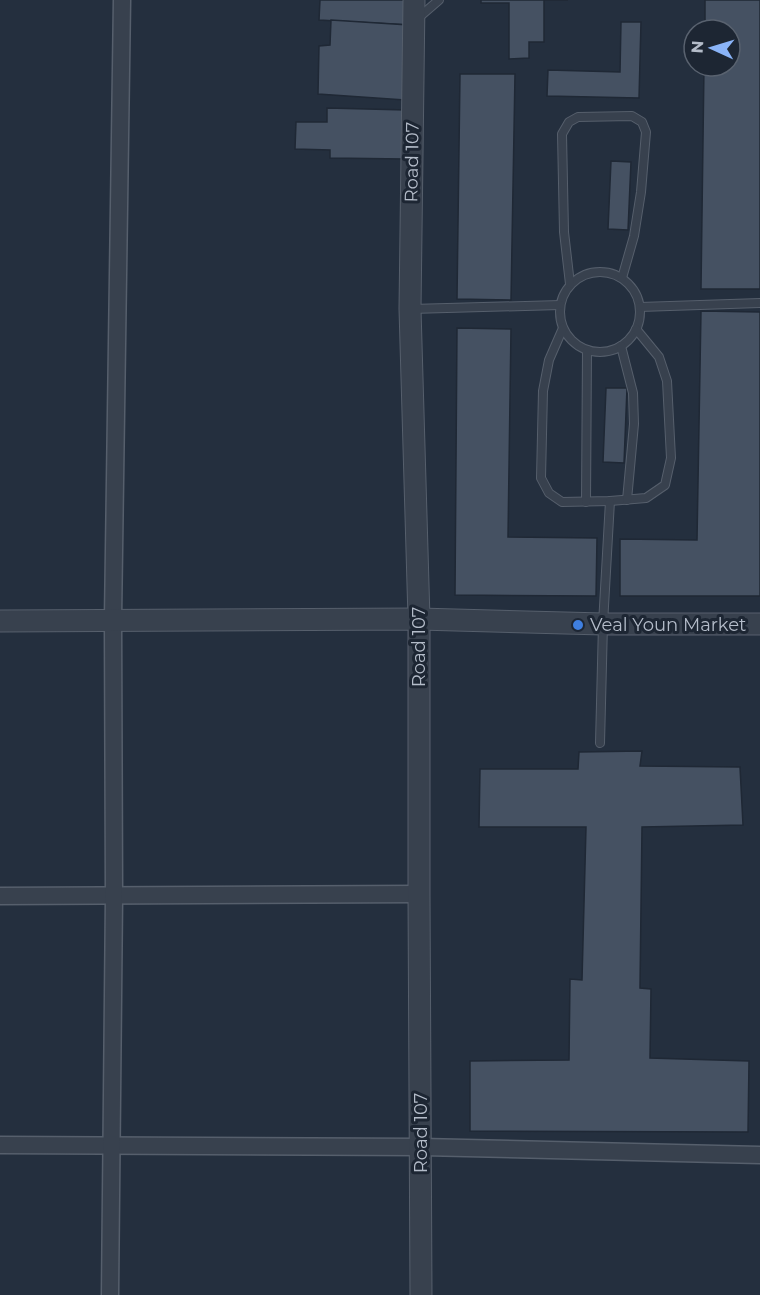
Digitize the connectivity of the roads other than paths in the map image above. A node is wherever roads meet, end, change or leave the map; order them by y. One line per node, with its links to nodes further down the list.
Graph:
1 (122, 0): 17 (street)
2 (439, 0): 3 (lane)
3 (414, 11): 9 (street, Road 107)
4 (622, 278): 5 (lane); 5 (lane); 8 (lane)
5 (570, 284): 7 (lane)
6 (760, 303): 8 (lane)
7 (560, 305): 9 (lane); 10 (lane)
8 (640, 307): 11 (lane)
9 (410, 309): 18 (street, Road 107)
10 (563, 328): 13 (lane); 16 (lane)
11 (636, 329): 12 (lane); 14 (lane)
12 (621, 346): 13 (lane); 14 (lane)
13 (587, 350): 16 (lane)
14 (627, 500): 15 (lane)
15 (610, 501): 16 (lane); 20 (lane)
16 (586, 502)
17 (113, 619): 18 (street); 19 (street); 25 (street)
18 (419, 619): 20 (street); 23 (street, Road 107)
19 (0, 621)
20 (603, 624): 21 (street); 22 (lane)
21 (760, 624)
22 (600, 743)
23 (418, 894): 25 (street); 28 (street, Road 107)
24 (0, 896): 25 (street)
25 (114, 897): 27 (street)
26 (0, 1145): 27 (street)
27 (112, 1146): 28 (street); 30 (street)
28 (422, 1147): 29 (street); 31 (street, Road 107)
29 (760, 1155)
30 (110, 1295)
31 (421, 1295)

